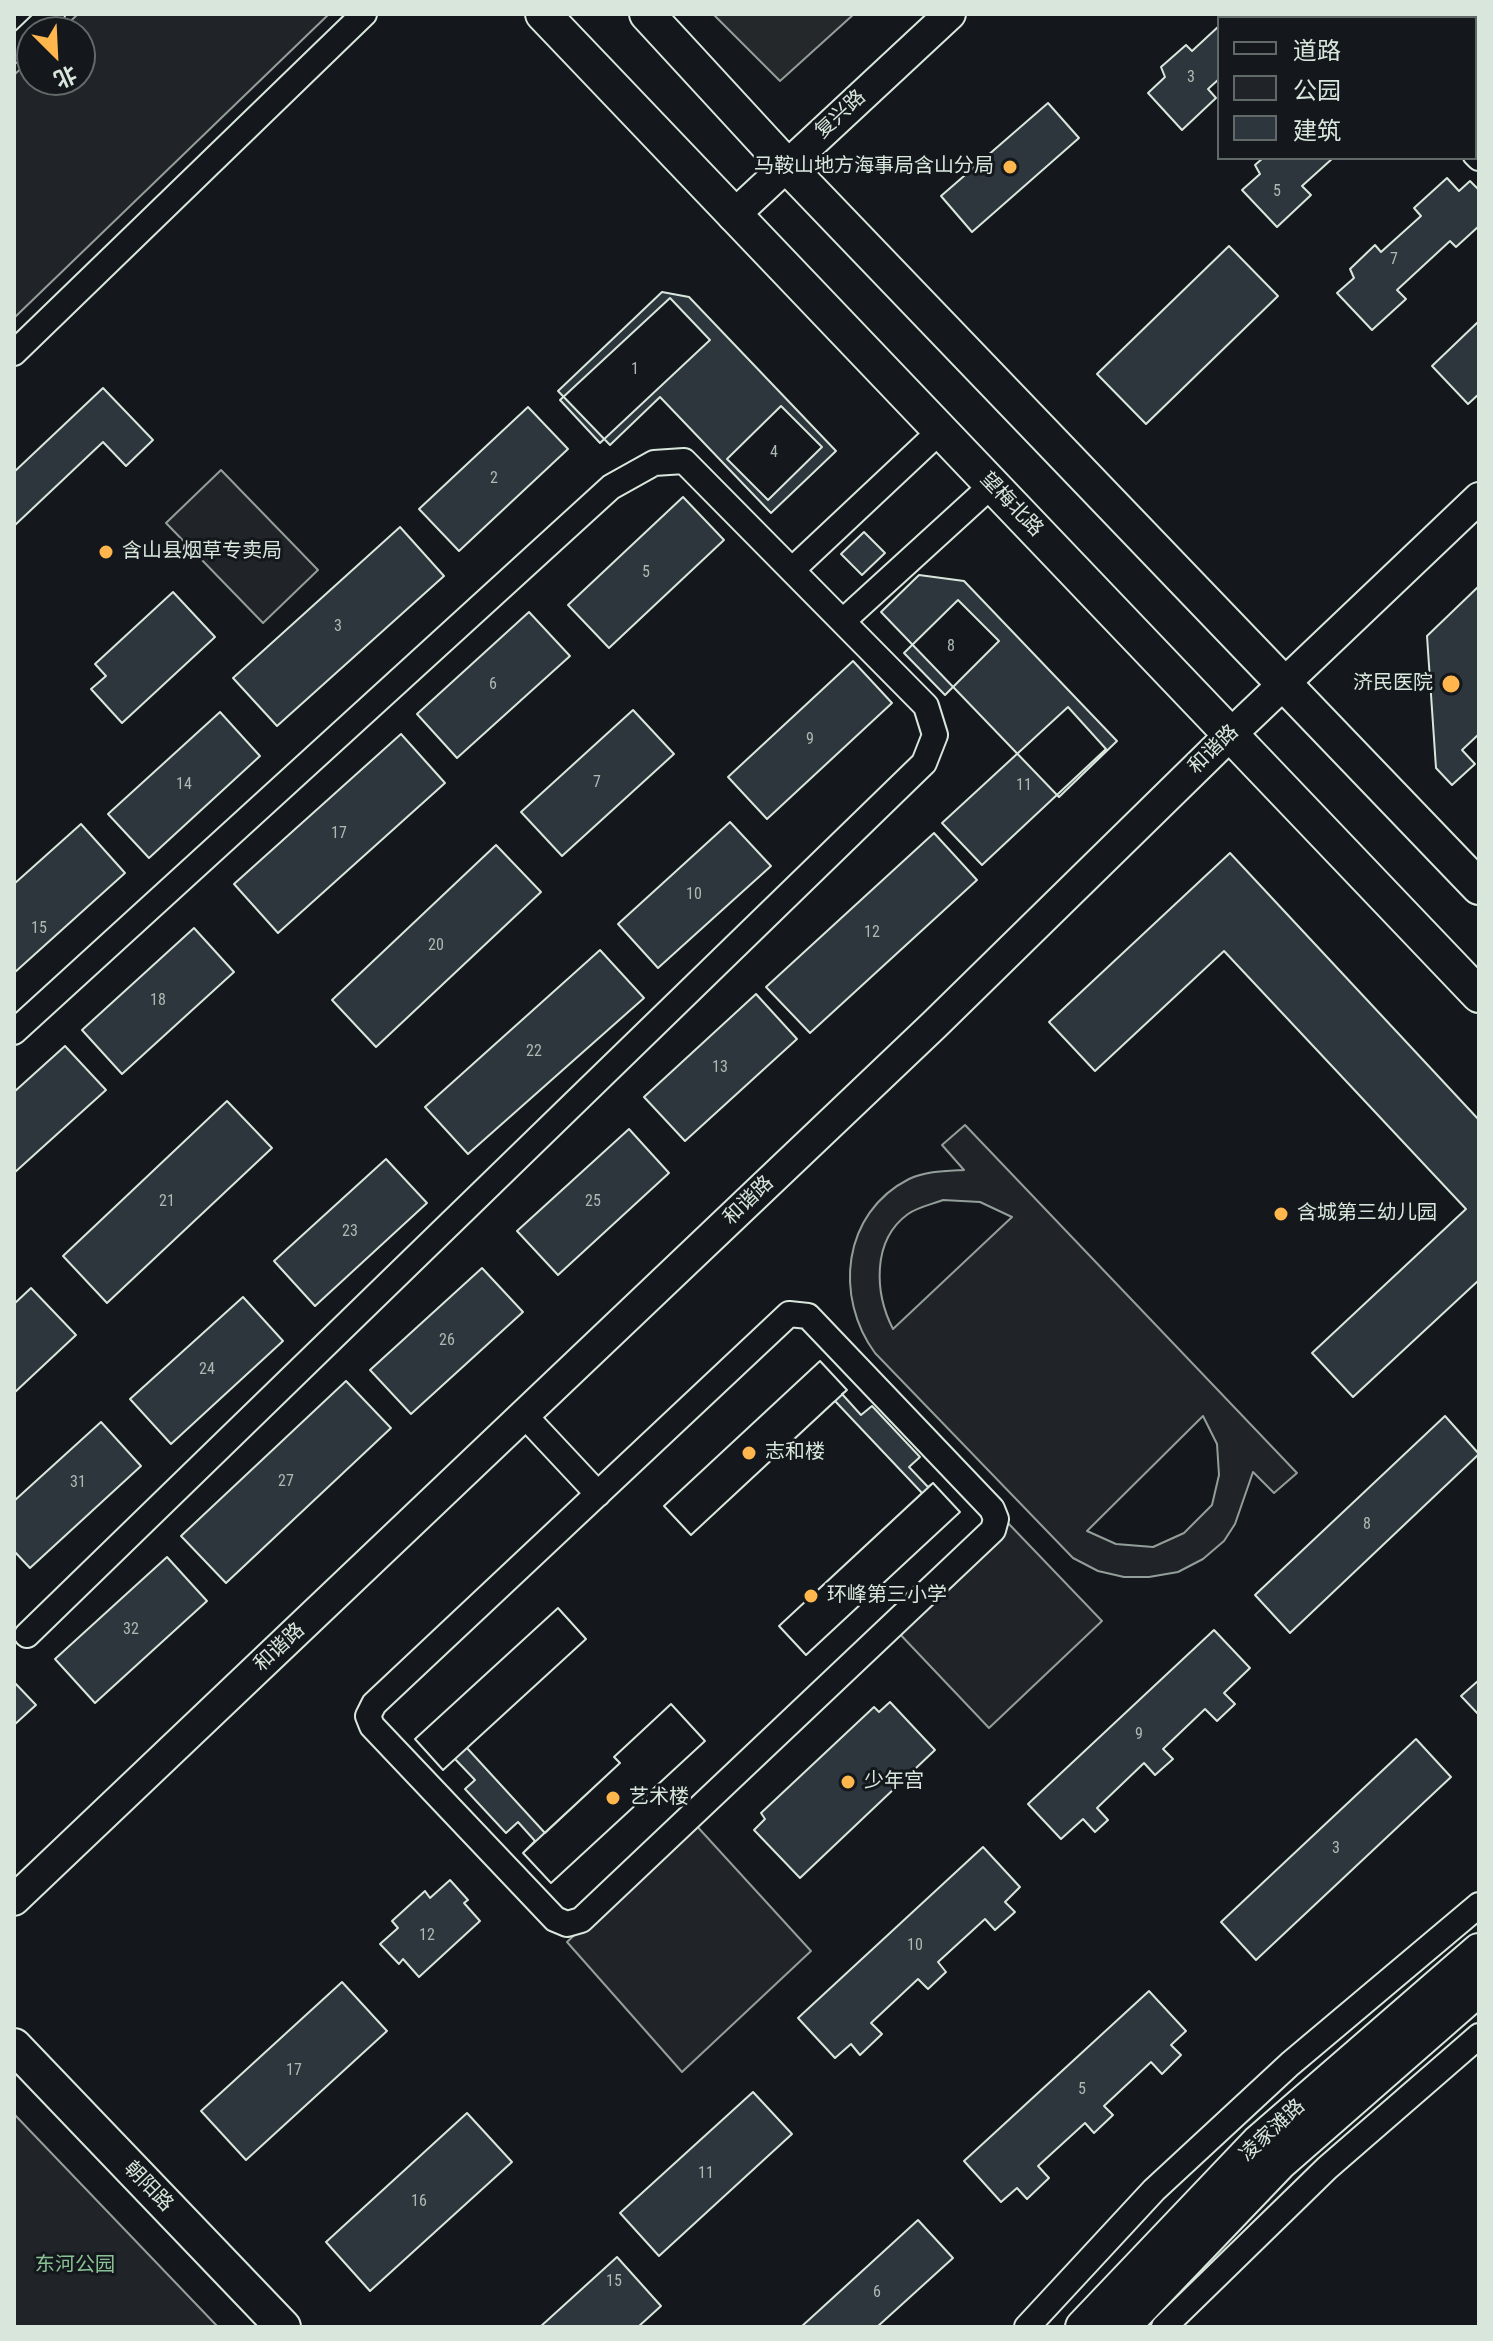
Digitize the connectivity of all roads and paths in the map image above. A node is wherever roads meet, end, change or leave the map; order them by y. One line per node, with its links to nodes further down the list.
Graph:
1 (364, 14): 7 (street)
2 (543, 14): 6 (main road, 望梅北路)
3 (647, 14): 5 (main road)
4 (950, 14): 5 (street, 复兴路)
5 (787, 166): 6 (street, 复兴路); 13 (main road)
6 (733, 216): 8 (main road, 望梅北路)
7 (14, 353)
8 (940, 431): 9 (main road, 望梅北路); 11 (street)
9 (992, 485): 12 (street); 14 (main road, 望梅北路)
10 (1479, 498): 13 (street, 和谐路)
11 (792, 570): 12 (street); 17 (street)
12 (843, 621): 20 (street)
13 (1283, 684): 14 (street, 和谐路); 15 (main road)
14 (1231, 734): 16 (main road, 望梅北路); 18 (street, 和谐路)
15 (1479, 887)
16 (1479, 995)
17 (14, 1032)
18 (525, 1416): 19 (street); 21 (street, 和谐路)
19 (598, 1494): 19 (street)
20 (27, 1635)
21 (14, 1900)
22 (1479, 1905): 28 (street)
23 (1479, 1951): 29 (main road, 凌家滩路)
24 (1479, 1988): 30 (main road, 凌家滩路)
25 (1479, 2036): 31 (street)
26 (14, 2046): 27 (main road, 朝阳路)
27 (283, 2327)
28 (1027, 2327)
29 (1083, 2327)
30 (1122, 2327)
31 (1164, 2327)

